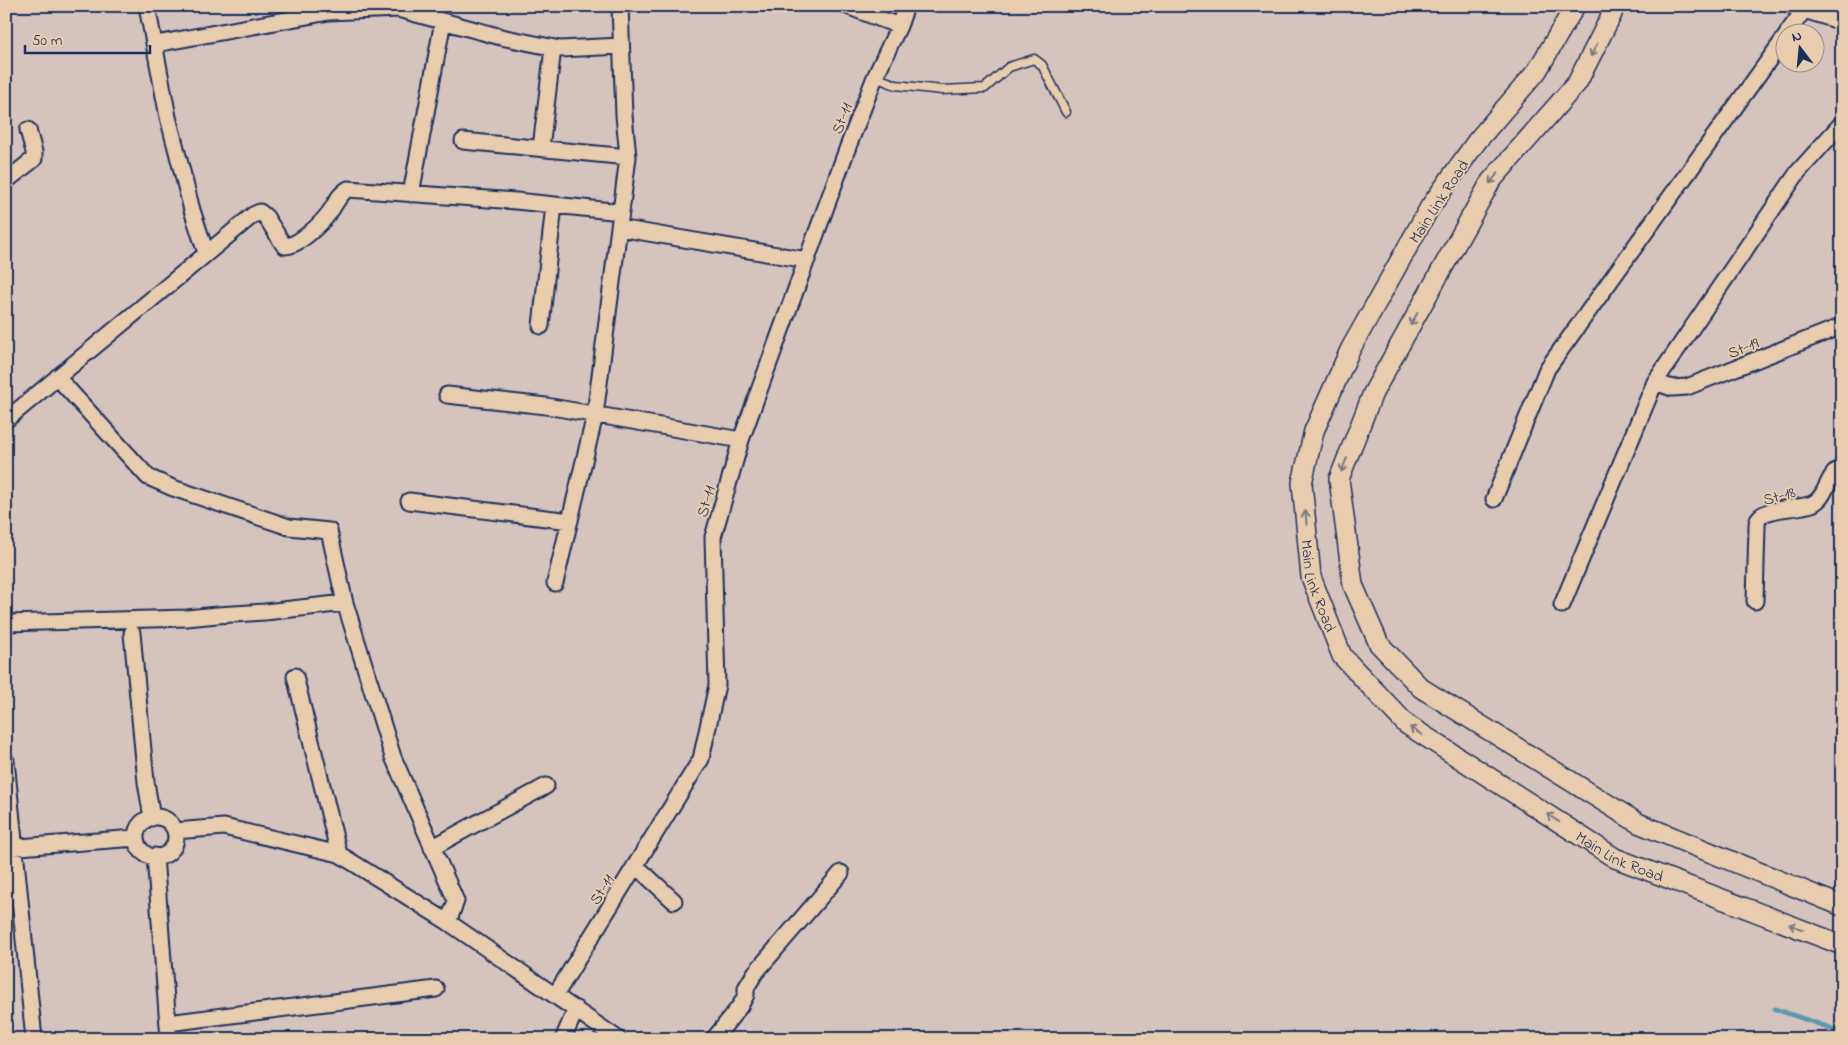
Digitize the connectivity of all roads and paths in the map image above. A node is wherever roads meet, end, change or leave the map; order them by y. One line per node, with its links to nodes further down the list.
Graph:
1 (147, 6): 12 (street)
2 (620, 6): 13 (street)
3 (847, 6): 11 (street)
4 (906, 6): 11 (street, St-11)
5 (1575, 6): 63 (street, Main Link Road, one-way to 5)
6 (1614, 6): 61 (street, Main Link Road, one-way to 61)
7 (1798, 8): 9 (street); 10 (street)
8 (443, 21): 12 (street); 14 (street); 24 (street)
9 (1792, 22)
10 (1842, 22)
11 (899, 26): 16 (street, St-11)
12 (156, 44): 28 (street)
13 (621, 46): 14 (street); 22 (street)
14 (553, 48): 21 (street)
15 (1776, 50): 39 (street)
16 (875, 77): 17 (lane); 29 (street, St-11)
17 (1066, 112)
18 (1842, 123): 33 (street)
19 (28, 130): 23 (street)
20 (463, 141): 21 (street)
21 (541, 148): 22 (street)
22 (628, 156): 26 (street)
23 (6, 181)
24 (411, 194): 25 (street); 28 (street)
25 (554, 205): 26 (street); 30 (street)
26 (621, 212): 27 (street)
27 (619, 228): 29 (street); 35 (street)
28 (206, 253): 32 (street)
29 (807, 260): 37 (street, St-11)
30 (541, 326)
31 (1842, 326): 33 (street, St-19)
32 (57, 377): 36 (street); 44 (street)
33 (1655, 382): 45 (street)
34 (447, 395): 35 (street)
35 (595, 414): 37 (street); 41 (street)
36 (6, 420)
37 (741, 440): 58 (street, St-11)
38 (1842, 468): 43 (street, St-18)
39 (1494, 498)
40 (409, 501): 41 (street)
41 (570, 521): 42 (street)
42 (555, 583)
43 (1756, 601)
44 (345, 603): 46 (street); 55 (street)
45 (1562, 605)
46 (6, 622)
47 (132, 633): 51 (street)
48 (296, 676): 56 (street)
49 (6, 761): 54 (street)
50 (546, 786): 55 (street)
51 (152, 818): 52 (street); 53 (street)
52 (175, 831): 56 (street); 57 (street)
53 (136, 838): 54 (street); 57 (street)
54 (11, 847): 68 (street)
55 (432, 848): 62 (street)
56 (339, 854): 62 (street)
57 (154, 856): 67 (street)
58 (636, 866): 60 (street); 65 (street, St-11)
59 (841, 873): 72 (street)
60 (674, 901)
61 (1842, 906)
62 (448, 922): 65 (street)
63 (1842, 945)
64 (436, 989): 67 (street)
65 (556, 994): 66 (street)
66 (576, 1009): 70 (street); 71 (street)
67 (168, 1023): 69 (street)
68 (34, 1039)
69 (169, 1039)
70 (563, 1039)
71 (618, 1039)
72 (714, 1039)

